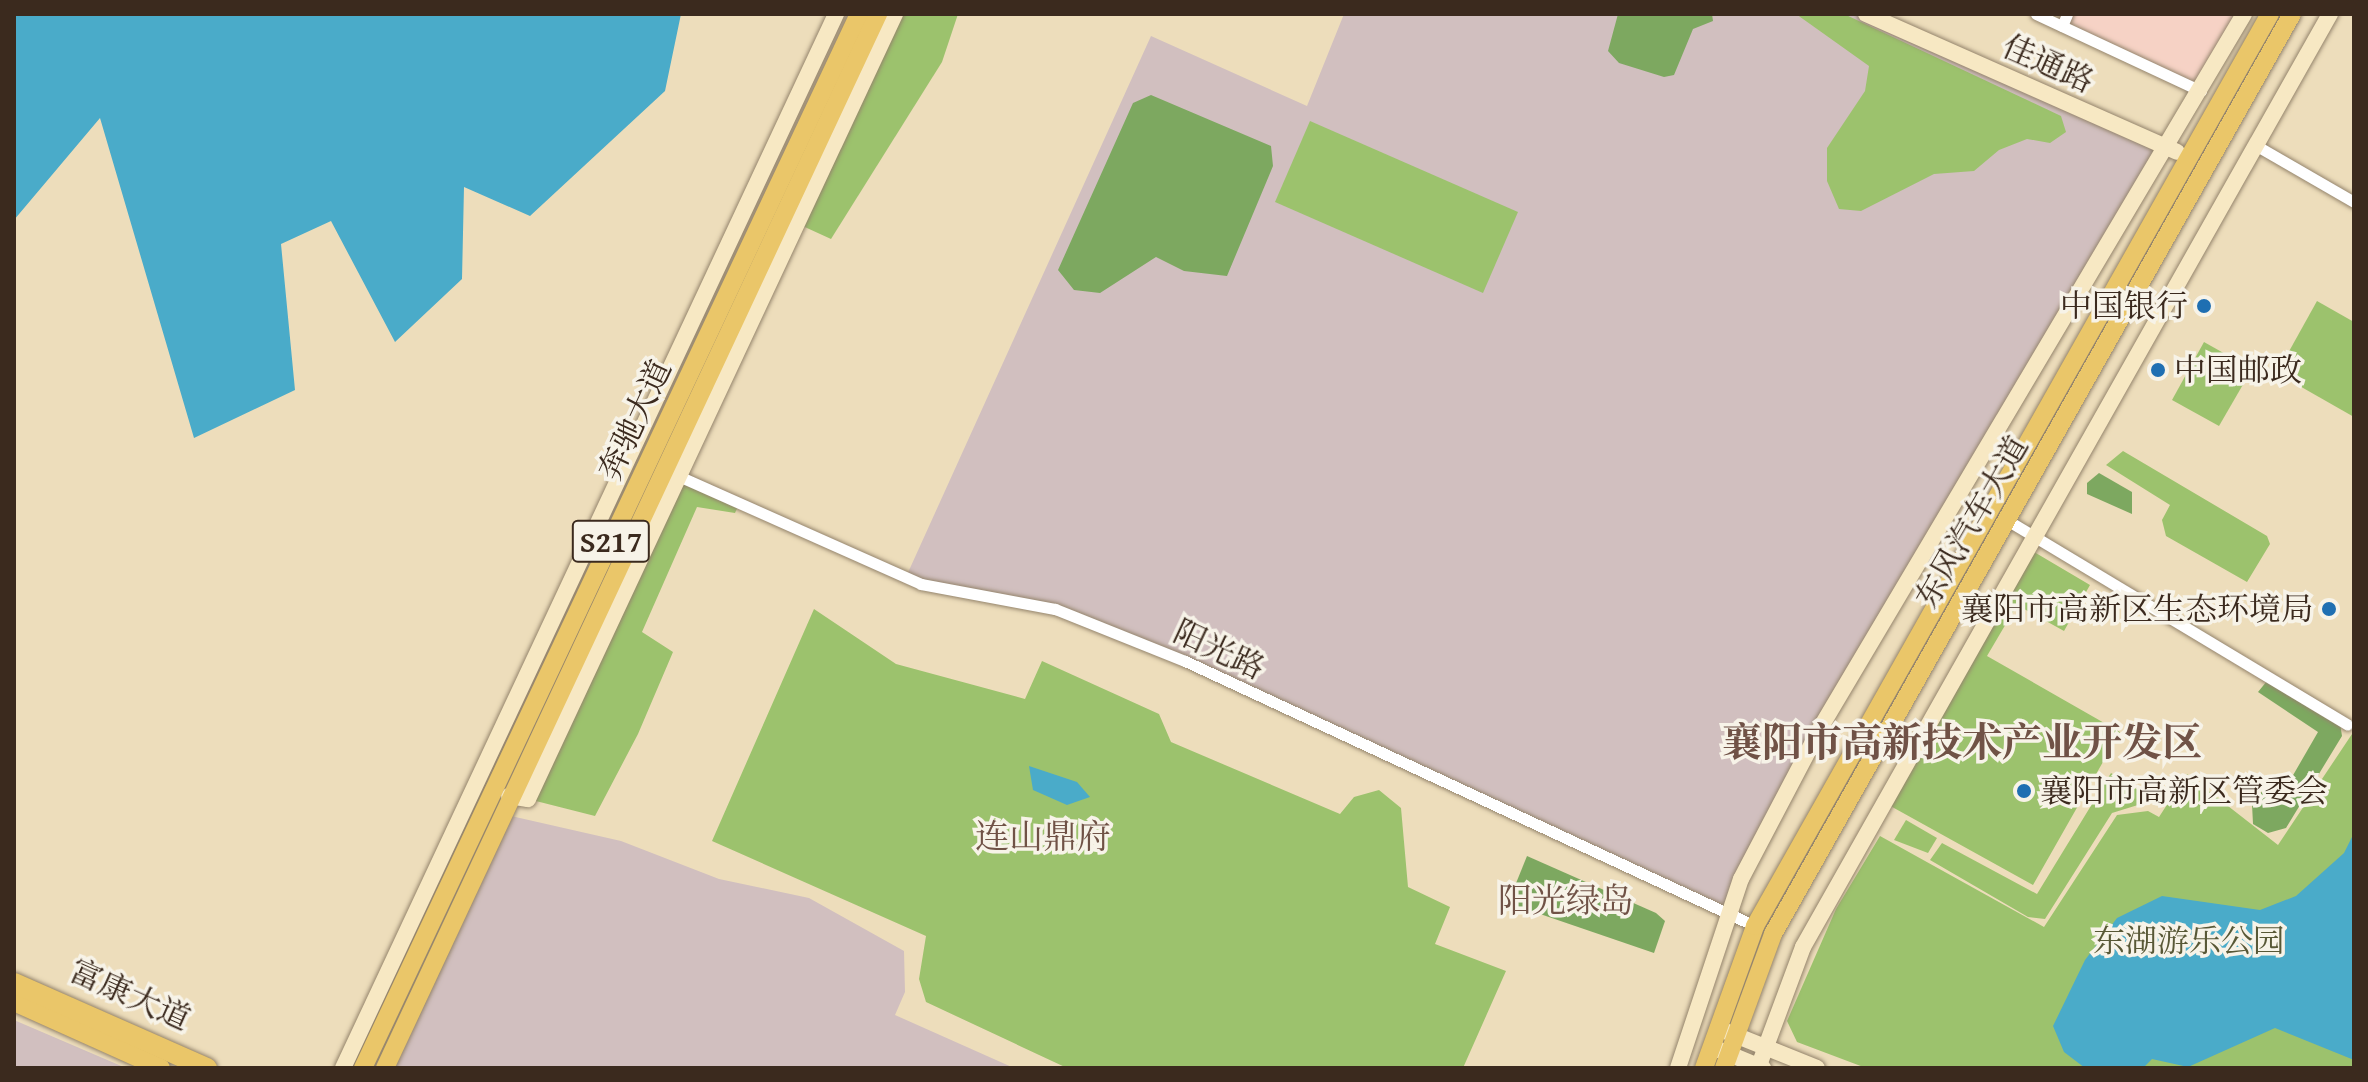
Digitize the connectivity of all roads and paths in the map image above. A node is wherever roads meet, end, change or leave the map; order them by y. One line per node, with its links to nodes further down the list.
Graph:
1 (836, 14): 22 (street)
2 (859, 14): 19 (main road, 奔驰大道 / S217)
3 (878, 14): 19 (main road, 奔驰大道 / S217)
4 (895, 14): 19 (street)
5 (1866, 14): 15 (street, 佳通路)
6 (2036, 14): 12 (street)
7 (2067, 14): 12 (street)
8 (2244, 14): 13 (street)
9 (2270, 14): 16 (main road, 东风汽车大道)
10 (2292, 14): 17 (main road, 东风汽车大道)
11 (2330, 14): 14 (street)
12 (2062, 26): 13 (street)
13 (2201, 91): 15 (street)
14 (2257, 146): 18 (street); 21 (street)
15 (2168, 149): 16 (street, 佳通路); 24 (street)
16 (2190, 158): 17 (street, 佳通路); 25 (main road, 东风汽车大道)
17 (2207, 168): 20 (main road, 东风汽车大道)
18 (2354, 202)
19 (663, 468): 22 (main road, 奔驰大道 / S217); 24 (street, 阳光路); 39 (main road, 奔驰大道 / S217)
20 (2007, 520): 21 (street); 29 (main road, 东风汽车大道)
21 (2035, 537): 23 (street); 30 (street)
22 (573, 599): 37 (street); 38 (main road, 奔驰大道 / S217)
23 (2347, 724)
24 (1730, 915): 25 (street, 阳光路); 40 (street)
25 (1755, 926): 29 (main road, 东风汽车大道)
26 (14, 980): 35 (highway); 36 (main road, 富康大道)
27 (14, 995): 34 (highway)
28 (14, 1002): 33 (main road, 富康大道)
29 (1727, 1032): 30 (street); 31 (main road, 东风汽车大道)
30 (1766, 1047): 32 (street); 42 (street)
31 (1722, 1057): 32 (street); 41 (main road, 东风汽车大道)
32 (1760, 1067)
33 (161, 1068)
34 (176, 1068)
35 (207, 1068)
36 (221, 1068)
37 (343, 1068)
38 (363, 1068)
39 (385, 1068)
40 (1678, 1068)
41 (1704, 1068)
42 (1817, 1068)

